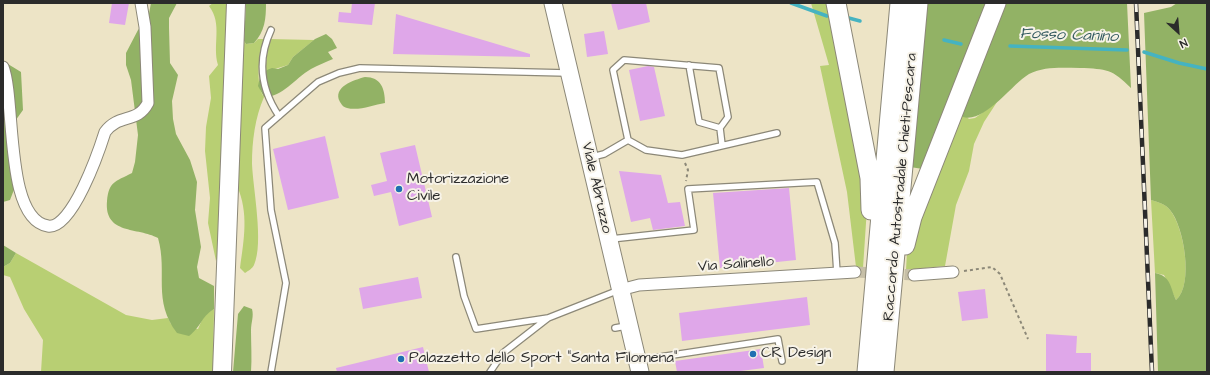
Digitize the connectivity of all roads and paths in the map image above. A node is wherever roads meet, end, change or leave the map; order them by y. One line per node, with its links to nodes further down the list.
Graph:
1 (141, 3): 10 (street)
2 (236, 3): 33 (highway)
3 (553, 3): 11 (main road, Viale Abruzzo)
4 (900, 3): 21 (highway, Raccordo Autostradale Chieti-Pescara)
5 (918, 3): 23 (highway, Raccordo Autostradale Chieti-Pescara)
6 (996, 3): 23 (highway)
7 (835, 4): 21 (highway)
8 (271, 30): 12 (lane)
9 (689, 65): 13 (lane); 13 (lane); 15 (lane)
10 (3, 67)
11 (570, 73): 12 (lane); 18 (main road, Viale Abruzzo)
12 (279, 116): 34 (lane)
13 (720, 128): 16 (lane)
14 (777, 132): 16 (lane)
15 (628, 140): 17 (lane); 18 (lane)
16 (722, 145): 17 (lane)
17 (682, 155): 19 (path)
18 (589, 157): 20 (main road, Viale Abruzzo)
19 (688, 188): 20 (lane); 26 (lane)
20 (609, 239): 28 (main road, Viale Abruzzo)
21 (879, 239): 36 (highway, Raccordo Autostradale Chieti-Pescara)
22 (456, 257): 29 (lane)
23 (894, 267): 37 (highway, Raccordo Autostradale Chieti-Pescara)
24 (855, 272): 26 (street, Via Salinello)
25 (953, 272): 27 (street); 30 (path)
26 (836, 273): 28 (street, Via Salinello)
27 (914, 275)
28 (620, 290): 29 (lane); 32 (main road, Viale Abruzzo)
29 (548, 318): 35 (lane)
30 (1028, 339)
31 (782, 361): 32 (lane)
32 (638, 366)
33 (222, 372)
34 (271, 372)
35 (490, 372)
36 (867, 372)
37 (884, 372)

